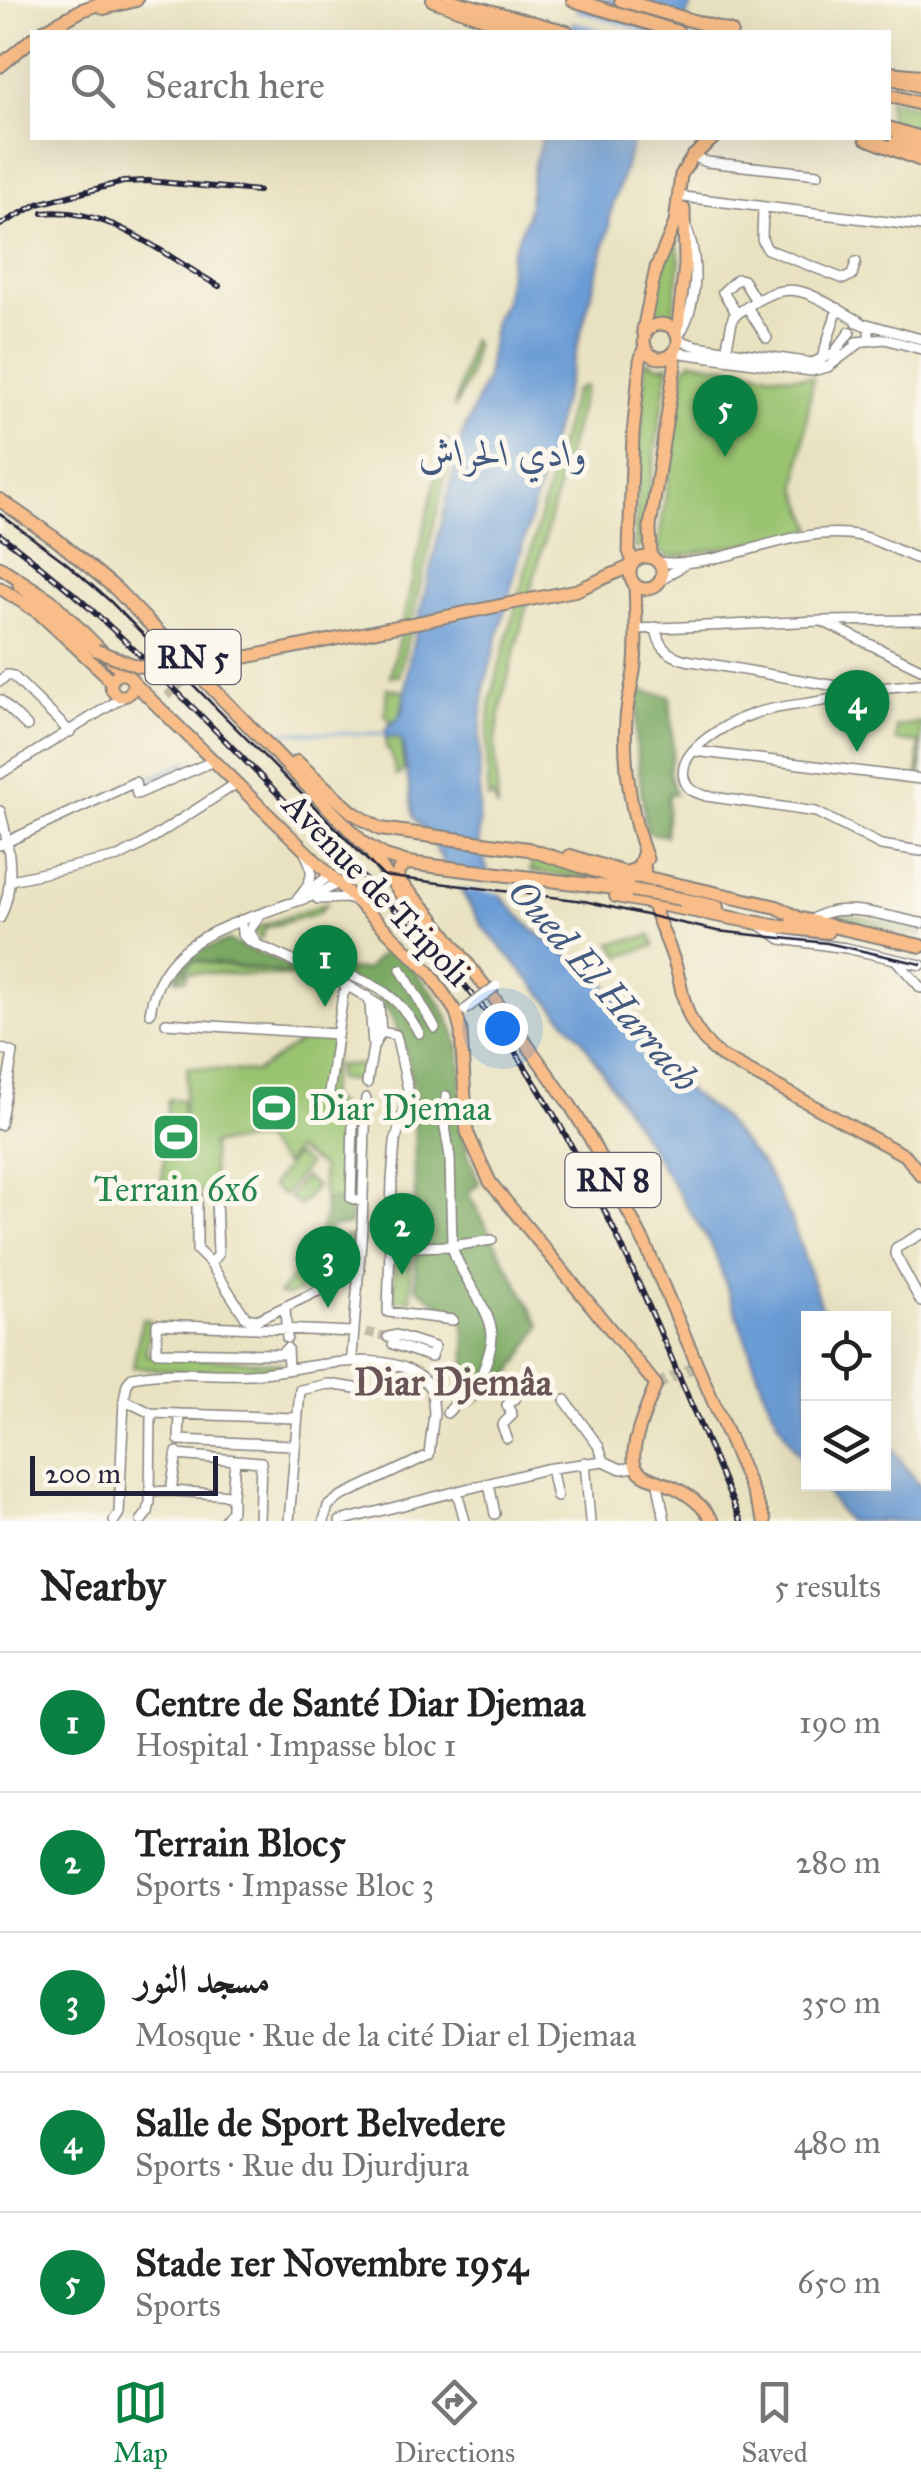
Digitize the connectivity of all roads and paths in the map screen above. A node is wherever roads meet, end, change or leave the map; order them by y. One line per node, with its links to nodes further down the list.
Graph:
1 (111, 0): 8 (highway)
2 (136, 0): 8 (highway)
3 (417, 0): 7 (highway)
4 (433, 0): 7 (highway)
5 (573, 0): 11 (highway)
6 (620, 0): 12 (highway)
7 (450, 4): 9 (highway)
8 (72, 16): 10 (highway)
9 (528, 27)
10 (46, 30)
11 (671, 30)
12 (724, 30)
13 (30, 41): 14 (highway)
14 (0, 66)
15 (891, 75): 17 (highway)
16 (891, 76): 18 (highway)
17 (921, 76)
18 (921, 86)
19 (891, 96): 20 (highway)
20 (921, 104)
21 (891, 130): 26 (highway)
22 (712, 140): 27 (main road)
23 (722, 140): 27 (main road)
24 (871, 140): 28 (highway)
25 (890, 140): 26 (highway)
26 (918, 145)
27 (696, 158): 29 (street); 30 (main road); 40 (main road)
28 (921, 160)
29 (818, 174)
30 (684, 198): 31 (street); 42 (main road)
31 (763, 208): 32 (street); 33 (street)
32 (921, 226)
33 (856, 262)
34 (747, 307): 35 (street); 38 (street); 44 (street)
35 (840, 310): 36 (street); 37 (street); 45 (street)
36 (864, 323): 37 (street); 39 (street); 41 (street)
37 (850, 330): 41 (street); 45 (street)
38 (767, 338)
39 (921, 340)
40 (645, 341): 42 (main road); 42 (main road); 51 (main road)
41 (864, 341): 42 (street); 43 (street)
42 (676, 343): 44 (street); 48 (main road)
43 (921, 348)
44 (726, 351): 45 (street)
45 (821, 362)
46 (0, 490): 84 (highway, RN 5)
47 (0, 500): 76 (highway, RN 5)
48 (654, 560): 50 (street); 51 (main road); 53 (main road)
49 (921, 560): 50 (street)
50 (688, 563): 53 (street)
51 (632, 564): 54 (main road); 56 (main road)
52 (0, 571): 56 (main road, bridge); 64 (main road)
53 (658, 583): 54 (main road); 59 (main road)
54 (635, 585): 56 (main road); 59 (main road)
55 (0, 588): 64 (main road)
56 (577, 590)
57 (921, 620): 58 (street)
58 (821, 621): 60 (street); 61 (street)
59 (637, 626): 60 (street); 79 (main road)
60 (656, 627): 65 (street)
61 (921, 669)
62 (0, 680): 68 (street)
63 (921, 684): 65 (street)
64 (122, 689): 68 (street); 70 (main road, Avenue de Tripoli)
65 (858, 690): 69 (street)
66 (0, 700): 67 (street)
67 (27, 726)
68 (70, 732): 71 (street)
69 (694, 751): 72 (street); 78 (street)
70 (214, 761): 73 (main road, Avenue de Tripoli); 75 (street)
71 (0, 774)
72 (921, 778)
73 (237, 783): 77 (main road, Avenue de Tripoli); 83 (street)
74 (0, 811): 75 (street)
75 (3, 844): 83 (street)
76 (364, 844): 80 (highway, RN 5); 107 (main road, RN 8)
77 (302, 846): 82 (main road, Avenue de Tripoli); 86 (street)
78 (921, 851)
79 (644, 852): 84 (main road); 84 (highway)
80 (408, 863): 81 (highway, RN 5); 107 (main road, RN 8)
81 (531, 876): 84 (highway, RN 5); 87 (highway)
82 (334, 878): 86 (street); 88 (main road, Avenue de Tripoli)
83 (11, 880): 90 (street)
84 (638, 880): 85 (highway, RN 5, bridge); 87 (highway); 91 (highway)
85 (681, 896): 91 (highway, RN 5); 95 (highway, RN 5)
86 (295, 902): 88 (street); 89 (street)
87 (655, 902): 93 (highway); 120 (main road)
88 (360, 904): 157 (main road, Avenue de Tripoli)
89 (262, 914): 92 (street); 97 (street)
90 (0, 918)
91 (808, 919): 94 (street); 95 (highway, RN 5)
92 (242, 920): 96 (street); 97 (street)
93 (756, 921): 95 (highway); 99 (street)
94 (921, 923)
95 (827, 929): 98 (highway, RN 5)
96 (213, 933): 97 (street); 108 (street)
97 (262, 947): 102 (street)
98 (920, 956): 99 (street); 104 (street)
99 (895, 958): 104 (street)
100 (326, 966): 112 (street)
101 (401, 969): 110 (street)
102 (348, 986): 105 (street); 113 (street)
103 (496, 986): 106 (street, bridge)
104 (919, 986)
105 (366, 996): 111 (street); 114 (street)
106 (464, 1010)
107 (500, 1010): 178 (main road, RN 8)
108 (150, 1013)
109 (166, 1023): 113 (street)
110 (435, 1028)
111 (381, 1032): 114 (street); 135 (street)
112 (419, 1032)
113 (337, 1034): 123 (street)
114 (373, 1047): 116 (street)
115 (0, 1048): 119 (street)
116 (367, 1083)
117 (446, 1096): 126 (street)
118 (366, 1098): 123 (street)
119 (0, 1125)
120 (921, 1175)
121 (197, 1192): 128 (street)
122 (216, 1198): 128 (street)
123 (363, 1202): 129 (street)
124 (921, 1234): 132 (street)
125 (492, 1240): 126 (street)
126 (452, 1246): 127 (street); 142 (street)
127 (414, 1247)
128 (210, 1263): 134 (street)
129 (360, 1271): 130 (street); 131 (street)
130 (337, 1279): 131 (street); 133 (street)
131 (357, 1289): 137 (street)
132 (921, 1302)
133 (285, 1307): 134 (street); 139 (street)
134 (269, 1315): 136 (street)
135 (453, 1320)
136 (268, 1327): 139 (street); 139 (street)
137 (354, 1331): 138 (street); 139 (street); 140 (street)
138 (366, 1332)
139 (287, 1338): 141 (street)
140 (352, 1356)
141 (288, 1368): 144 (street); 172 (street)
142 (479, 1382): 147 (street); 150 (street)
143 (356, 1388): 149 (street)
144 (124, 1400): 146 (street); 167 (street)
145 (565, 1400): 155 (street)
146 (151, 1413): 148 (street); 162 (street)
147 (447, 1413)
148 (180, 1414): 149 (street); 151 (street)
149 (295, 1418): 171 (street)
150 (507, 1438)
151 (179, 1440): 152 (street); 153 (street)
152 (291, 1445)
153 (176, 1455): 154 (street); 161 (street)
154 (235, 1460): 164 (street); 170 (street)
155 (604, 1461): 156 (street); 157 (street)
156 (585, 1462): 158 (street); 175 (street)
157 (635, 1466): 160 (main road)
158 (551, 1468): 159 (street); 165 (street)
159 (489, 1484): 163 (street); 166 (street)
160 (658, 1484): 176 (street); 177 (main road)
161 (171, 1491): 162 (street); 164 (street)
162 (150, 1492): 168 (street)
163 (458, 1492): 173 (street); 174 (street)
164 (232, 1494): 169 (street)
165 (557, 1498)
166 (495, 1514)
167 (117, 1517)
168 (141, 1521)
169 (224, 1521)
170 (258, 1521)
171 (289, 1521)
172 (324, 1521)
173 (340, 1521)
174 (465, 1521)
175 (590, 1521)
176 (665, 1521)
177 (713, 1521)
178 (765, 1521)

